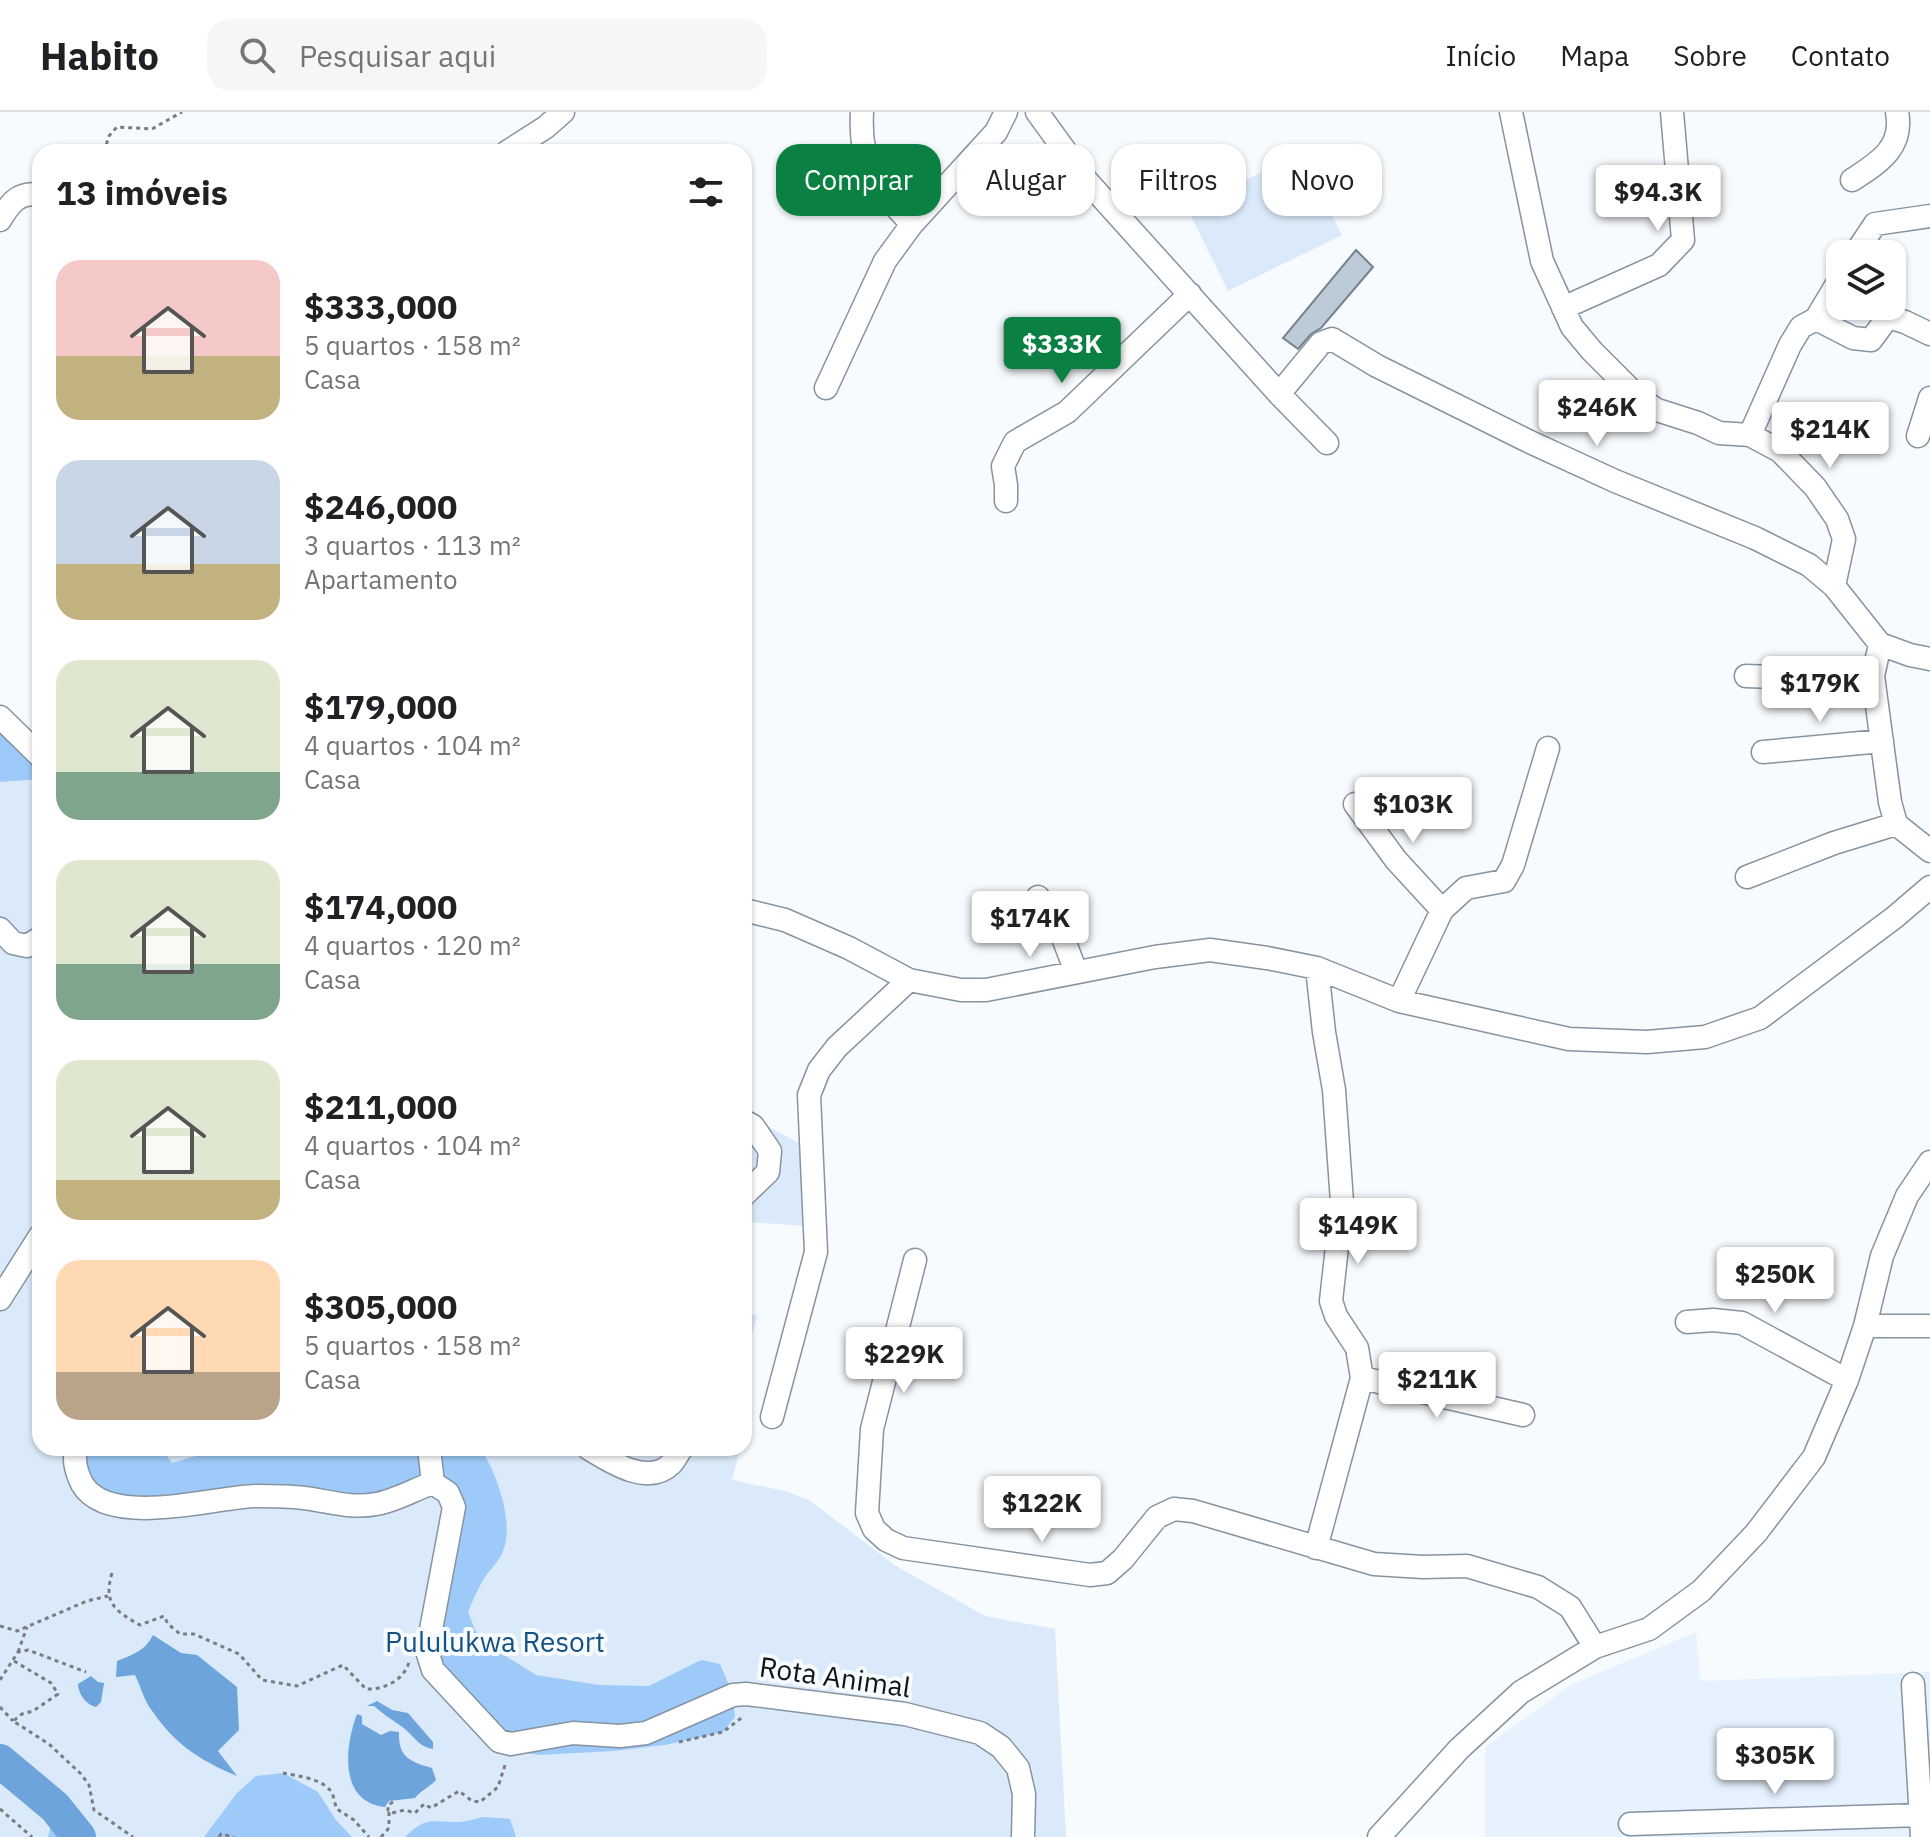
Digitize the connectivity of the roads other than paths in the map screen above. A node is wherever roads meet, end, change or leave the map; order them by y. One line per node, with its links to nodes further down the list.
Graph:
1 (563, 112): 8 (street)
2 (862, 112): 13 (street)
3 (1006, 112): 13 (street)
4 (1037, 112): 15 (street)
5 (1511, 112): 17 (street)
6 (1672, 112): 17 (street)
7 (1897, 112): 9 (street)
8 (519, 144)
9 (1852, 180)
10 (32, 194): 12 (street)
11 (1930, 216): 14 (street)
12 (0, 220)
13 (912, 224): 20 (street)
14 (1864, 240)
15 (1190, 294): 21 (street); 26 (street)
16 (1826, 302): 18 (street)
17 (1563, 308): 23 (street)
18 (1816, 319): 19 (street); 23 (street)
19 (1930, 334)
20 (826, 388)
21 (1279, 394): 25 (street); 27 (street)
22 (1930, 398): 24 (street)
23 (1750, 435): 27 (street)
24 (1918, 436)
25 (1327, 443)
26 (1006, 501)
27 (1834, 586): 28 (street)
28 (1880, 644): 29 (street); 31 (street)
29 (1930, 659)
30 (1746, 676): 31 (street)
31 (1873, 676): 33 (street)
32 (0, 717): 34 (street)
33 (1882, 741): 36 (street); 38 (street)
34 (32, 748)
35 (1548, 748): 43 (street)
36 (1763, 752)
37 (1355, 804): 43 (street)
38 (1896, 824): 39 (street); 40 (street)
39 (1930, 851)
40 (1747, 877)
41 (1930, 887): 50 (street)
42 (1038, 897): 48 (street)
43 (1442, 910): 50 (street)
44 (752, 912): 49 (street)
45 (0, 929): 46 (street)
46 (32, 943)
47 (1317, 968): 48 (street); 50 (street); 60 (street)
48 (1076, 972): 49 (street)
49 (909, 980): 63 (street)
50 (1399, 1001)
51 (752, 1125): 53 (street)
52 (1930, 1162): 58 (street)
53 (752, 1187)
54 (32, 1249): 56 (street)
55 (915, 1260): 69 (street)
56 (0, 1299)
57 (1687, 1322): 61 (street)
58 (1865, 1326): 59 (street); 61 (street)
59 (1930, 1326)
60 (1362, 1378): 62 (street); 69 (street)
61 (1847, 1380): 70 (street)
62 (1523, 1415)
63 (772, 1417)
64 (74, 1456): 68 (street)
65 (430, 1456): 68 (street)
66 (601, 1456): 67 (street)
67 (677, 1456)
68 (433, 1483): 74 (street, Rota Animal)
69 (1316, 1548): 70 (street)
70 (1595, 1647): 75 (street)
71 (1913, 1684): 73 (street)
72 (1630, 1824): 73 (street)
73 (1922, 1826)
74 (1023, 1837)
75 (1379, 1837)

